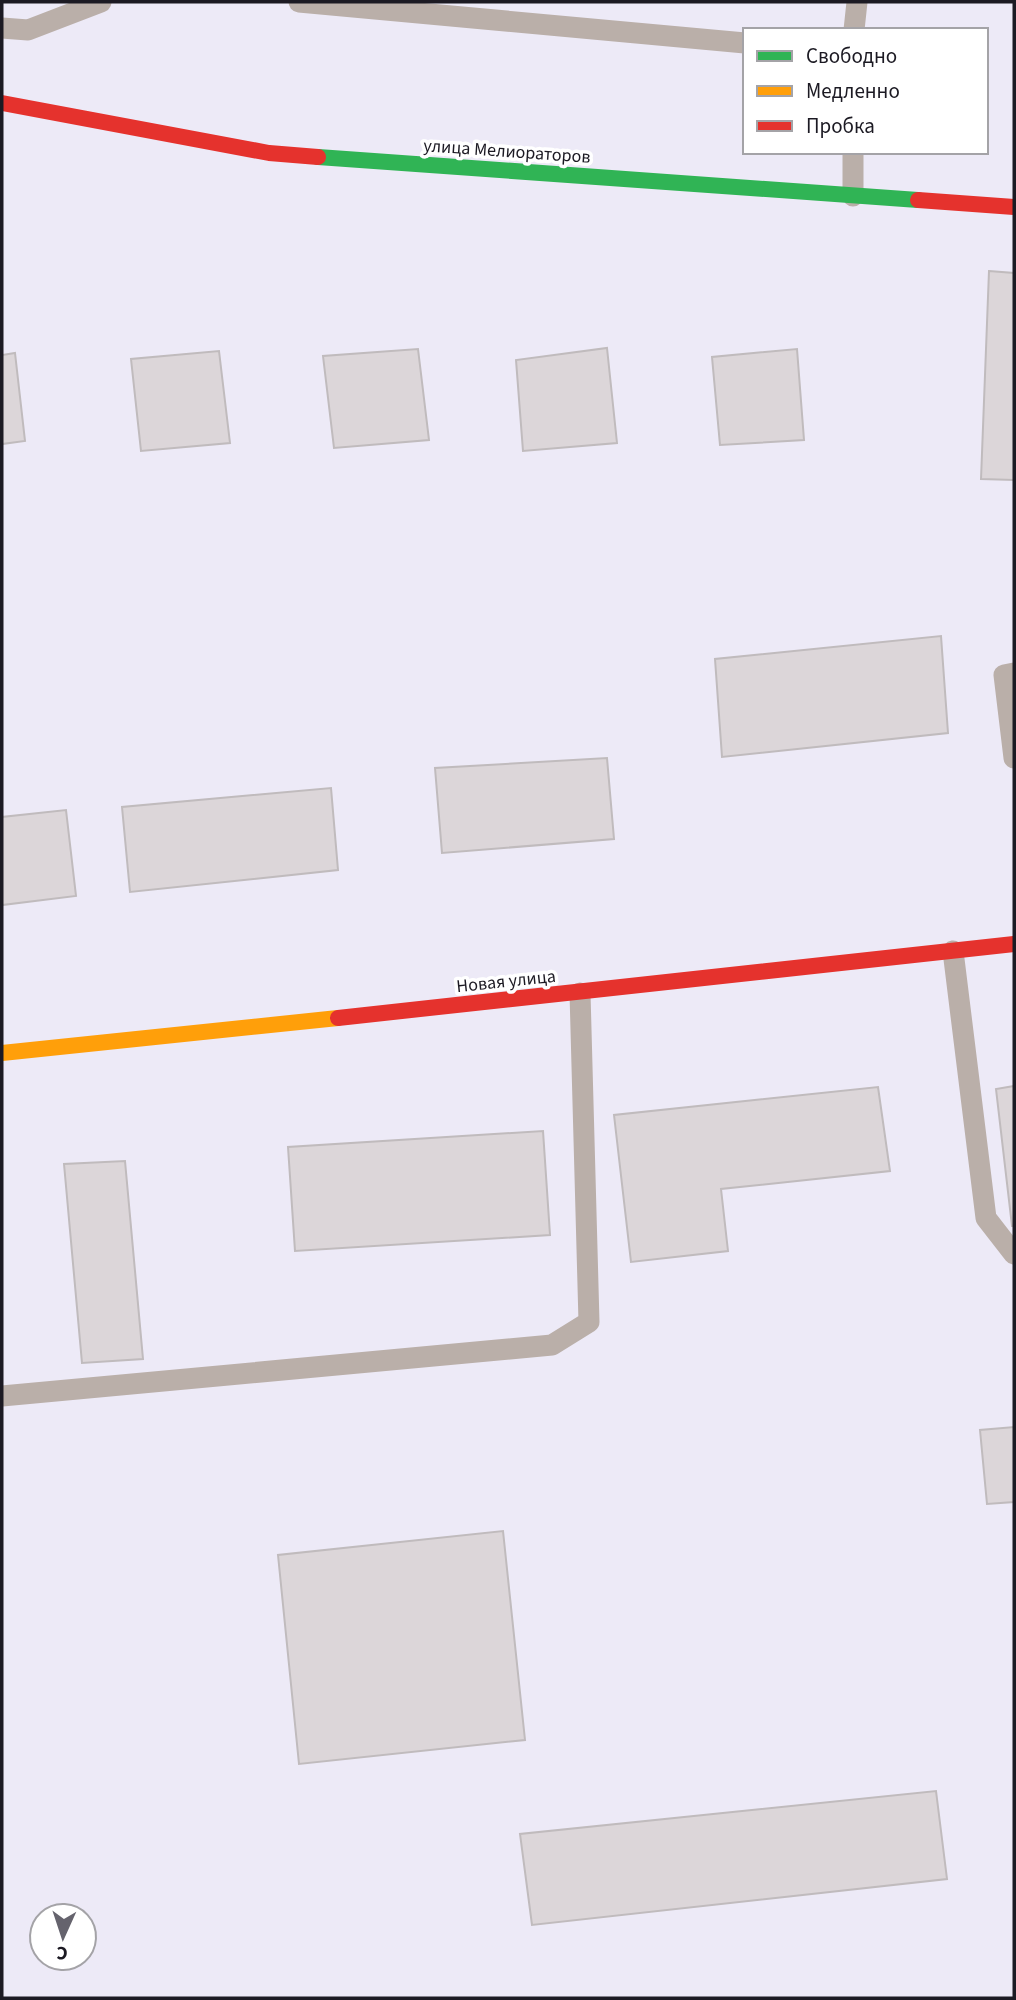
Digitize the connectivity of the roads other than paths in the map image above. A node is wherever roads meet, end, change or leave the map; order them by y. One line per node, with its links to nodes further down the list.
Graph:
1 (101, 2): 4 (lane)
2 (299, 2): 6 (lane)
3 (857, 2): 5 (lane)
4 (2, 27)
5 (854, 28)
6 (743, 43)
7 (2, 103): 9 (street, улица Мелиораторов)
8 (853, 154): 9 (lane)
9 (853, 196): 10 (street, улица Мелиораторов)
10 (1014, 207)
11 (1014, 673): 12 (lane)
12 (1014, 758)
13 (1014, 944): 14 (street, Новая улица)
14 (953, 951): 15 (street, Новая улица); 17 (lane)
15 (580, 993): 16 (street, Новая улица); 18 (lane)
16 (2, 1053)
17 (1014, 1254)
18 (2, 1396)

